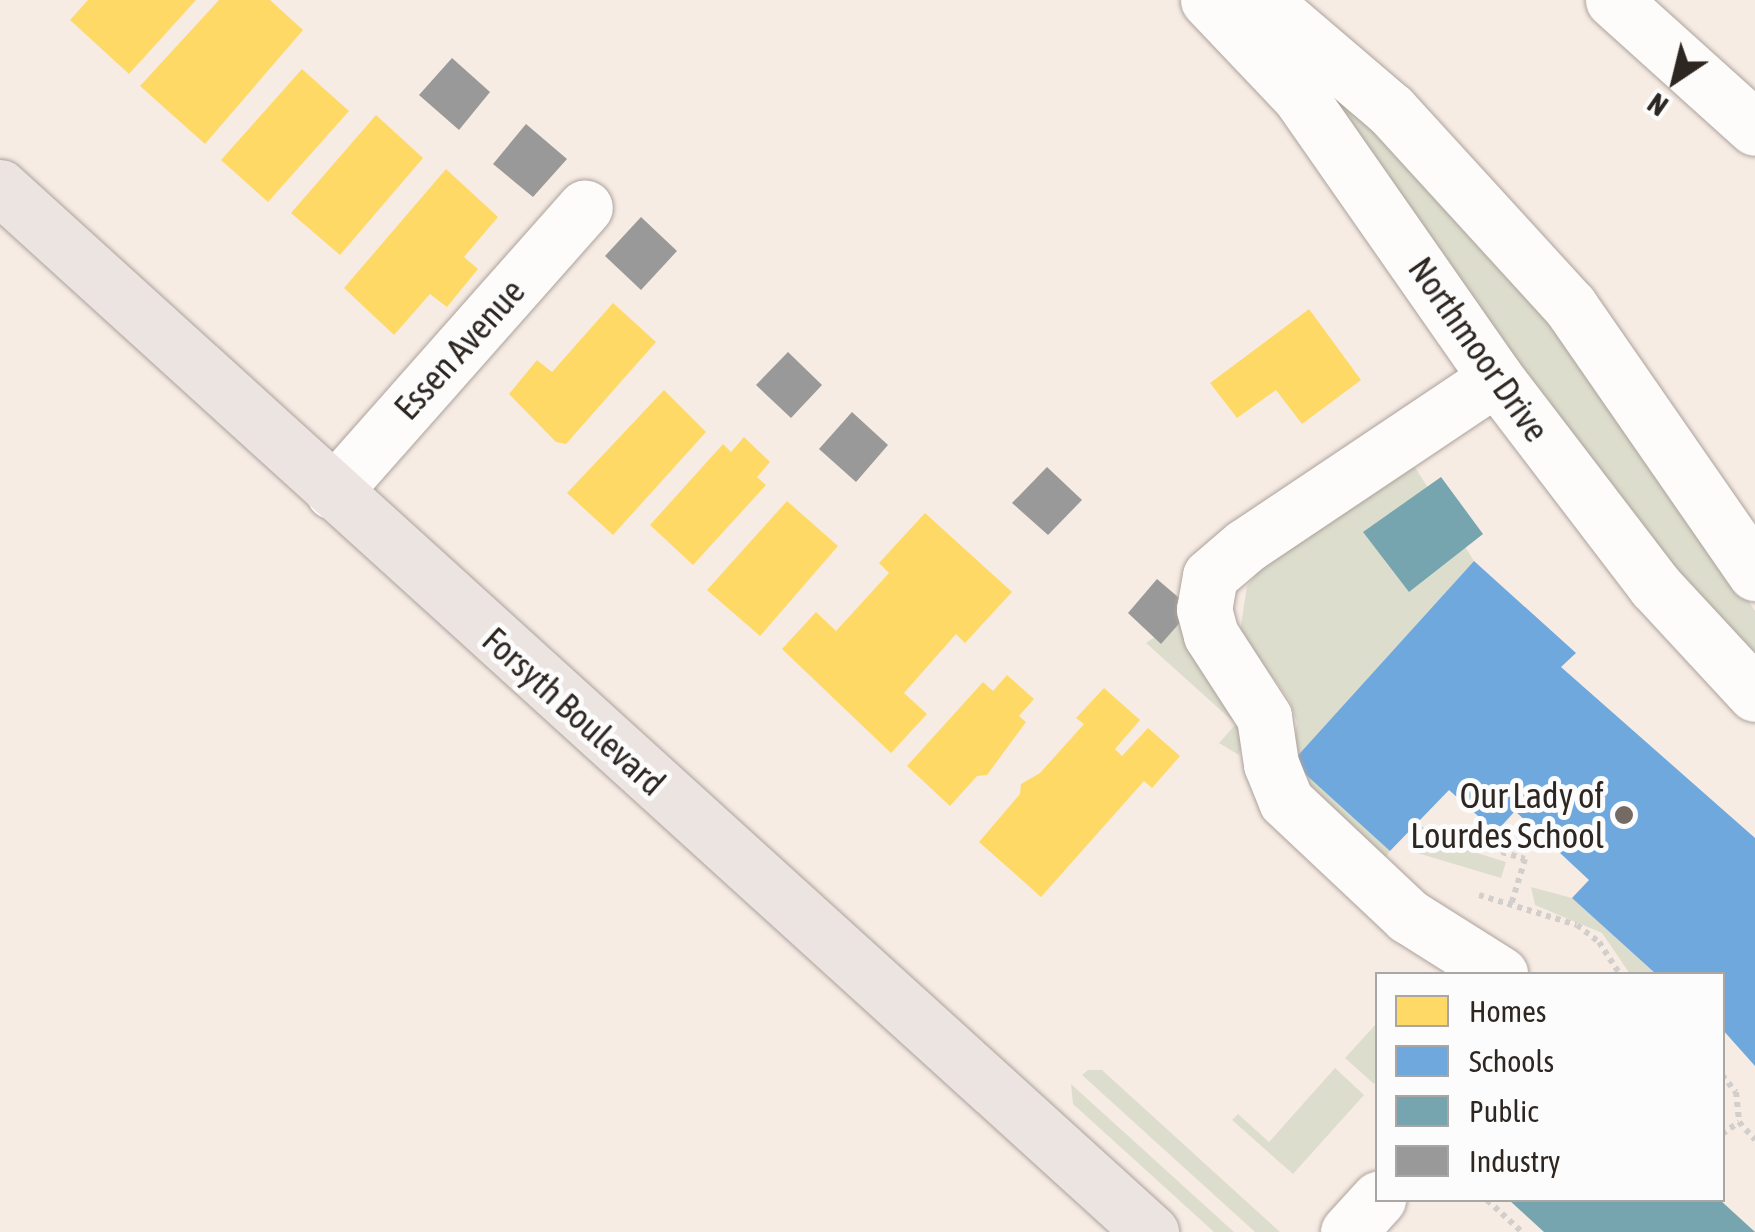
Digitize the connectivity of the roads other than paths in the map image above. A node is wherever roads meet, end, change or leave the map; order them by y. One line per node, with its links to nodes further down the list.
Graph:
1 (1208, 0): 7 (street, Northmoor Drive)
2 (1262, 0): 9 (street)
3 (1613, 0): 4 (street)
4 (1752, 118)
5 (0, 187): 8 (main road, Forsyth Boulevard)
6 (585, 207): 8 (street, Essen Avenue)
7 (1496, 378): 10 (street, Northmoor Drive); 11 (street)
8 (332, 492): 13 (main road, Forsyth Boulevard)
9 (1755, 573)
10 (1755, 694)
11 (1497, 972)
12 (1375, 1202): 14 (street)
13 (1150, 1232)
14 (1348, 1232)

